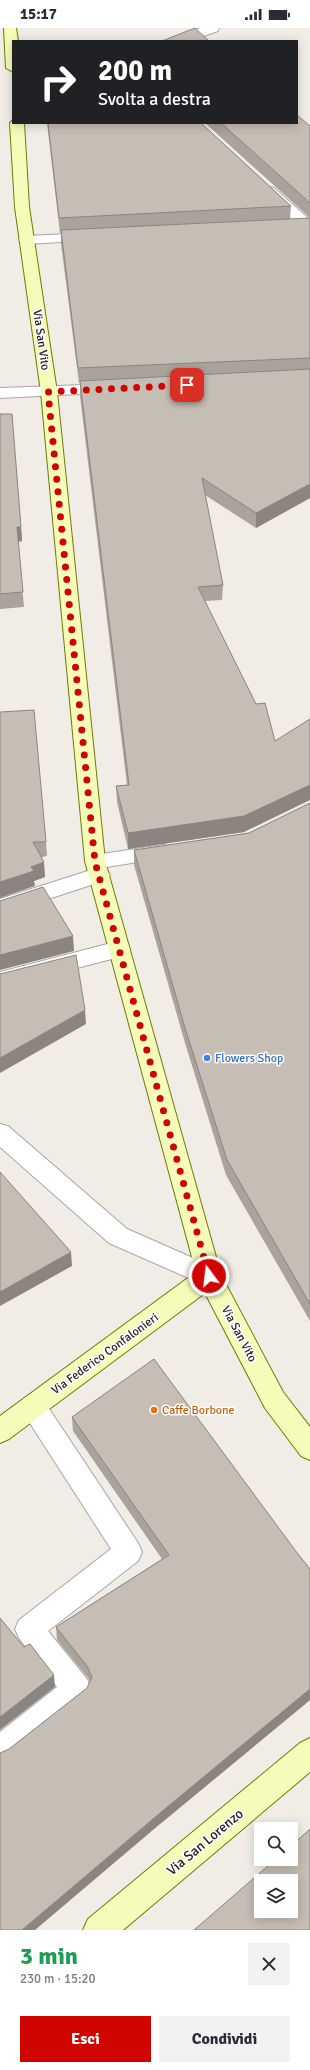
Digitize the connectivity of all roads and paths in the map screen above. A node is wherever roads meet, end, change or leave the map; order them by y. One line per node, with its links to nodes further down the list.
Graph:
1 (10, 28): 4 (street)
2 (212, 28): 3 (street)
3 (179, 40)
4 (12, 55)
5 (17, 124): 10 (street, Via San Vito)
6 (257, 180): 7 (street)
7 (309, 226): 8 (street)
8 (284, 227)
9 (104, 236): 10 (street)
10 (26, 240): 12 (street, Via San Vito)
11 (128, 388): 12 (street)
12 (48, 392): 13 (street); 15 (street, Via San Vito)
13 (0, 393)
14 (179, 850): 15 (street)
15 (97, 868): 16 (street); 17 (street, Via San Vito)
16 (0, 907)
17 (119, 949): 18 (street); 20 (street, Via San Vito)
18 (0, 980)
19 (0, 1132): 20 (street)
20 (209, 1276): 21 (street, Via Federico Confalonieri); 23 (street, Via San Vito)
21 (33, 1406): 22 (street, Via Federico Confalonieri); 24 (street)
22 (0, 1431)
23 (310, 1448)
24 (0, 1750)
25 (310, 1754): 26 (street, Via San Lorenzo)
26 (100, 1930)

